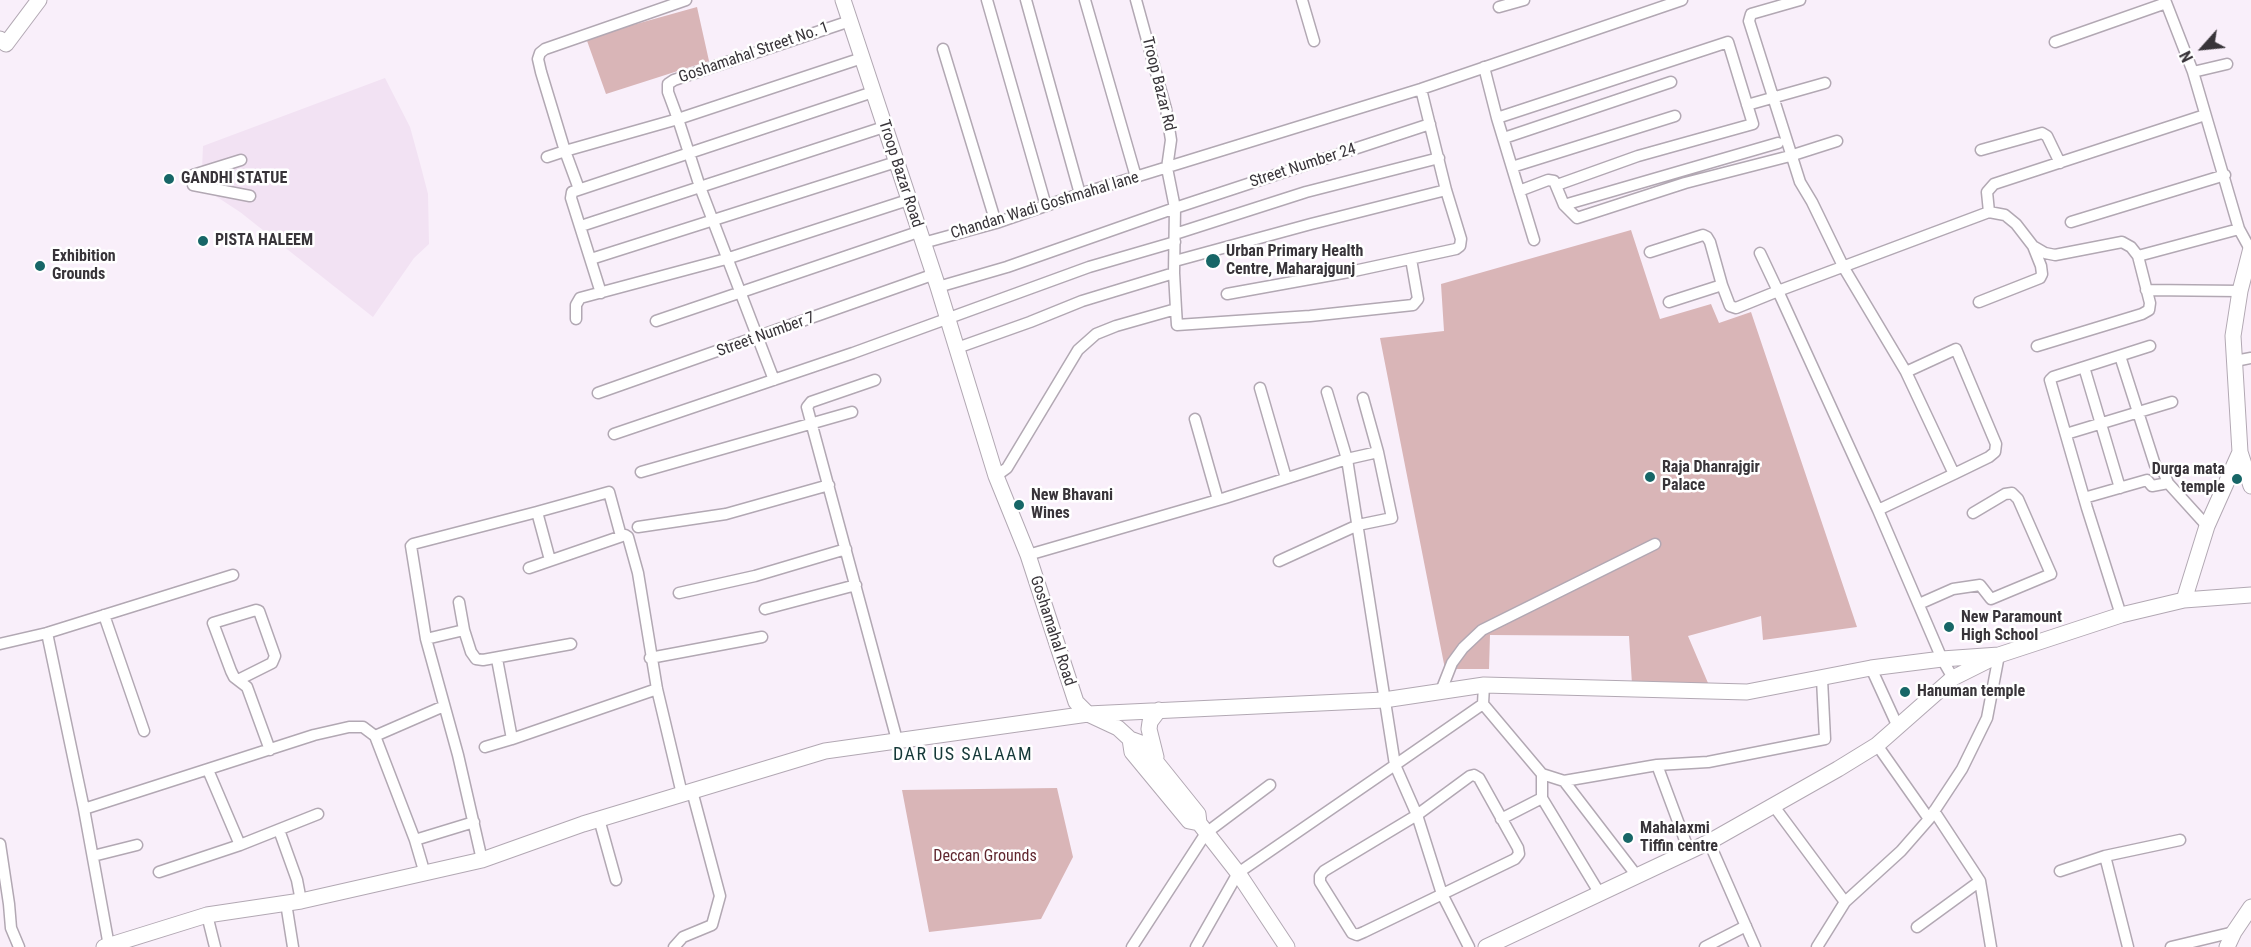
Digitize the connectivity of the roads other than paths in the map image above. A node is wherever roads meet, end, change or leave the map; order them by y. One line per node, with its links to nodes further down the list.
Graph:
1 (39, 0): 15 (street)
2 (686, 0): 39 (street)
3 (843, 0): 14 (street, Troop Bazar Road)
4 (987, 0): 60 (street)
5 (1026, 0): 56 (street)
6 (1085, 0): 50 (street)
7 (1136, 0): 48 (street, Troop Bazar Rd)
8 (1302, 0): 16 (street)
9 (1524, 0): 13 (street)
10 (1682, 0): 21 (street, Chandan Wadi Goshmahal lane)
11 (1800, 0): 27 (street)
12 (2165, 2): 17 (street); 22 (street)
13 (1499, 7)
14 (849, 21): 19 (street, Troop Bazar Road); 32 (street, Goshamahal Street No. 1)
15 (0, 39)
16 (1314, 41)
17 (2055, 42)
18 (944, 49): 65 (street)
19 (862, 58): 26 (street, Troop Bazar Road); 32 (street)
20 (2227, 64): 22 (street)
21 (1484, 66): 25 (street, Chandan Wadi Goshmahal lane); 31 (street)
22 (2193, 72): 29 (street)
23 (1671, 82): 35 (street)
24 (1825, 82): 27 (street)
25 (1421, 88): 33 (street); 48 (street, Chandan Wadi Goshmahal lane)
26 (873, 92): 34 (street, Troop Bazar Road); 40 (street)
27 (1773, 98): 28 (street); 41 (street)
28 (1747, 105): 31 (street); 51 (street)
29 (2205, 115): 46 (street); 49 (street)
30 (1675, 116): 47 (street)
31 (1497, 118): 35 (street)
32 (678, 119): 39 (street); 40 (street)
33 (1431, 124): 43 (street); 61 (street, Street Number 24)
34 (884, 127): 45 (street, Troop Bazar Road); 52 (street)
35 (1504, 138): 47 (street)
36 (1837, 141): 41 (street)
37 (1778, 143): 59 (street)
38 (1981, 150): 46 (street)
39 (565, 151): 42 (street); 53 (street)
40 (690, 153): 52 (street); 53 (street)
41 (1790, 156): 59 (street); 80 (street)
42 (547, 157)
43 (1439, 158): 54 (street); 69 (street)
44 (241, 160): 57 (street)
45 (896, 162): 58 (street, Troop Bazar Road); 63 (street)
46 (2060, 163): 62 (street)
47 (1512, 167): 55 (street)
48 (1167, 168): 50 (street, Chandan Wadi Goshmahal lane); 61 (street, Troop Bazar Rd)
49 (2225, 175): 64 (street); 67 (street)
50 (1136, 177): 56 (street, Chandan Wadi Goshmahal lane)
51 (1557, 185): 55 (street); 59 (street)
52 (700, 187): 63 (street); 66 (street)
53 (579, 189): 66 (street)
54 (1446, 190): 78 (street); 79 (street)
55 (1519, 191): 70 (street)
56 (1080, 194): 60 (street, Chandan Wadi Goshmahal lane)
57 (250, 196)
58 (908, 200): 68 (street, Troop Bazar Road); 77 (street)
59 (1564, 205)
60 (1046, 206): 65 (street, Chandan Wadi Goshmahal lane)
61 (1175, 208): 69 (street, Troop Bazar Rd); 82 (street, Street Number 24)
62 (1989, 212): 71 (street); 80 (street)
63 (712, 220): 76 (street); 77 (street)
64 (2071, 222)
65 (996, 223): 68 (street, Chandan Wadi Goshmahal lane)
66 (580, 226): 76 (street)
67 (2239, 229): 72 (street); 75 (street)
68 (921, 238): 82 (street, Troop Bazar Road); 88 (street, Chandan Wadi Goshmahal lane)
69 (1175, 238): 79 (street, Troop Bazar Rd); 94 (street)
70 (1534, 240)
71 (2033, 246): 75 (street); 91 (street)
72 (2250, 248): 86 (street)
73 (1650, 252): 83 (street)
74 (1760, 253): 85 (street)
75 (2139, 256): 84 (street)
76 (591, 259): 87 (street)
77 (726, 259): 87 (street); 88 (street)
78 (1411, 259): 89 (street); 92 (street)
79 (1175, 261): 81 (street, Troop Bazar Rd)
80 (1844, 268): 85 (street); 104 (street)
81 (1174, 273): 92 (street, Troop Bazar Rd); 99 (street)
82 (935, 281): 94 (street, Troop Bazar Road); 96 (street, Street Number 7)
83 (1722, 285): 85 (street); 90 (street)
84 (2146, 290): 86 (street); 97 (street)
85 (1779, 291): 132 (street)
86 (2240, 291): 102 (street)
87 (601, 293): 93 (street)
88 (740, 293): 95 (street, Chandan Wadi Goshmahal lane); 96 (street)
89 (1227, 294)
90 (1669, 302)
91 (1979, 302)
92 (1176, 309): 124 (street)
93 (576, 319)
94 (947, 320): 99 (street, Troop Bazar Road); 105 (street)
95 (656, 321)
96 (758, 338): 105 (street); 109 (street, Street Number 7)
97 (2037, 346)
98 (2150, 346): 100 (street)
99 (957, 348): 124 (street, Goshamahal Road)
100 (2120, 356): 103 (street); 113 (street)
101 (2251, 358): 102 (street)
102 (2235, 361): 120 (street)
103 (2084, 367): 116 (street); 118 (street)
104 (1906, 372): 123 (street); 123 (street)
105 (774, 380): 117 (street)
106 (875, 380): 115 (street)
107 (1260, 388): 125 (street)
108 (1327, 392): 121 (street)
109 (598, 393)
110 (1363, 398): 119 (street)
111 (2172, 402): 113 (street)
112 (852, 412): 115 (street)
113 (2137, 412): 116 (street); 126 (street)
114 (1195, 419): 131 (street)
115 (813, 423): 122 (street); 127 (street)
116 (2101, 423): 118 (street); 129 (street)
117 (614, 434)
118 (2066, 434): 130 (street)
119 (1378, 452): 121 (street); 135 (street)
120 (2240, 452): 128 (street); 136 (street)
121 (1347, 459): 125 (street); 135 (street)
122 (641, 472)
123 (1954, 474): 132 (street)
124 (996, 476): 141 (street, Goshamahal Road)
125 (1286, 478): 131 (street)
126 (2168, 483): 129 (street); 136 (street)
127 (829, 485): 137 (street); 140 (street)
128 (2251, 486)
129 (2120, 488): 130 (street)
130 (2084, 498): 154 (street)
131 (1218, 500): 141 (street)
132 (1878, 510): 151 (street)
133 (537, 512): 138 (street); 142 (street); 158 (street)
134 (1973, 513): 151 (street)
135 (1358, 525): 143 (street); 172 (street)
136 (2207, 526): 149 (street)
137 (638, 527)
138 (621, 536): 142 (street); 162 (street)
139 (1655, 544): 171 (street)
140 (846, 549): 146 (street); 147 (street)
141 (1028, 555): 176 (street, Goshamahal Road)
142 (550, 560): 144 (street)
143 (1279, 561)
144 (529, 568)
145 (233, 575): 153 (street)
146 (856, 585): 152 (street); 182 (street)
147 (679, 593)
148 (2251, 595): 149 (street)
149 (2184, 600): 154 (street)
150 (459, 602): 155 (street)
151 (1919, 604): 164 (street)
152 (765, 609)
153 (104, 615): 156 (street); 178 (street)
154 (2121, 615): 161 (street)
155 (464, 630): 158 (street); 163 (street)
156 (46, 633): 159 (street); 196 (street)
157 (762, 638): 162 (street)
158 (426, 639): 174 (street)
159 (0, 644)
160 (571, 644): 163 (street)
161 (1999, 655): 164 (street); 166 (street); 199 (street)
162 (650, 658): 170 (street)
163 (497, 659): 180 (street)
164 (1942, 659): 165 (street); 166 (street)
165 (1871, 668): 167 (street); 177 (street)
166 (1953, 678): 177 (street)
167 (1822, 679): 169 (street); 187 (street)
168 (238, 680): 168 (street); 185 (street)
169 (1484, 685): 171 (street); 173 (street)
170 (657, 689): 180 (street); 193 (street)
171 (1441, 691): 172 (street)
172 (1384, 700): 175 (street); 186 (street)
173 (1483, 704): 186 (street); 190 (street)
174 (444, 706): 179 (street); 202 (street)
175 (1159, 710): 176 (street); 189 (street)
176 (1088, 714): 181 (street); 182 (street)
177 (1898, 727): 183 (street)
178 (144, 731)
179 (375, 736): 185 (street); 205 (street)
180 (512, 739): 184 (street)
181 (1130, 739): 189 (street); 203 (street)
182 (897, 740): 193 (street)
183 (1877, 745): 195 (street); 199 (street)
184 (485, 747)
185 (270, 750): 188 (street)
186 (1395, 765): 198 (street); 217 (street)
187 (1657, 765): 191 (street); 211 (street)
188 (208, 770): 196 (street); 210 (street)
189 (1163, 771): 203 (street)
190 (1542, 774): 191 (street); 194 (street)
191 (1564, 781): 219 (street)
192 (1270, 785): 203 (street)
193 (687, 793): 200 (street); 235 (street)
194 (1542, 798): 201 (street); 223 (street)
195 (1773, 805): 207 (street); 225 (street)
196 (84, 809): 212 (street)
197 (318, 814): 204 (street)
198 (1417, 815): 201 (street); 222 (street); 222 (street)
199 (1932, 815): 221 (street); 225 (street)
200 (599, 819): 214 (street); 220 (street)
201 (1501, 819): 222 (street)
202 (474, 822): 205 (street); 214 (street)
203 (1203, 828): 217 (street); 236 (street)
204 (279, 830): 210 (street); 224 (street)
205 (415, 840): 218 (street)
206 (2180, 840): 213 (street)
207 (1709, 842): 211 (street); 228 (street)
208 (0, 844): 232 (street)
209 (137, 845): 212 (street)
210 (240, 846): 216 (street)
211 (1689, 852): 219 (street)
212 (93, 856): 231 (street)
213 (2105, 856): 215 (street); 245 (street)
214 (482, 860): 218 (street)
215 (2060, 871)
216 (159, 872)
217 (1238, 873): 237 (street); 238 (street)
218 (425, 874): 224 (street)
219 (1637, 876): 223 (street)
220 (616, 880)
221 (1980, 881): 229 (street); 244 (street)
222 (1442, 894): 239 (street)
223 (1600, 894): 240 (street)
224 (293, 902): 227 (street); 234 (street)
225 (1845, 902): 243 (street)
226 (2251, 907): 230 (street)
227 (207, 915): 231 (street); 233 (street)
228 (1746, 927): 241 (street); 242 (street)
229 (1917, 927)
230 (2234, 932): 246 (street); 247 (street)
231 (106, 946)
232 (19, 947)
233 (215, 947)
234 (293, 947)
235 (674, 947)
236 (1132, 947)
237 (1196, 947)
238 (1287, 947)
239 (1469, 947)
240 (1486, 947)
241 (1705, 947)
242 (1755, 947)
243 (1817, 947)
244 (1991, 947)
245 (2128, 947)
246 (2171, 947)
247 (2227, 947)

